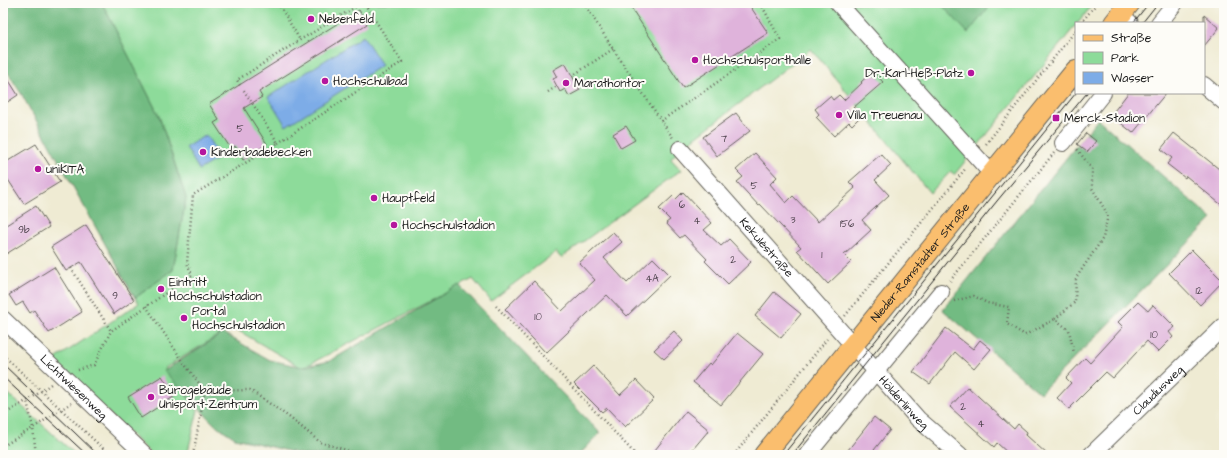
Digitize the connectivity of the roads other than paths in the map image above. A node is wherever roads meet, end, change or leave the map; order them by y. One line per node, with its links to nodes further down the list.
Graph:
1 (838, 3): 10 (street)
2 (1175, 3): 3 (street)
3 (1160, 22)
4 (1075, 71): 10 (main road, Nieder-Ramstädter Straße)
5 (1205, 86): 7 (street)
6 (1102, 94): 8 (street)
7 (1224, 102)
8 (1063, 143)
9 (680, 149): 14 (street, Kekuléstraße)
10 (992, 174): 14 (main road, Nieder-Ramstädter Straße)
11 (940, 292): 15 (street)
12 (3, 319): 16 (street, Lichtwiesenweg)
13 (1224, 326): 20 (street, Claudiusweg)
14 (853, 344): 15 (street, Hölderlinweg); 17 (main road, Nieder-Ramstädter Straße)
15 (876, 370): 18 (street); 19 (street, Hölderlinweg)
16 (145, 455)
17 (764, 455)
18 (807, 455)
19 (960, 455)
20 (1091, 455)

